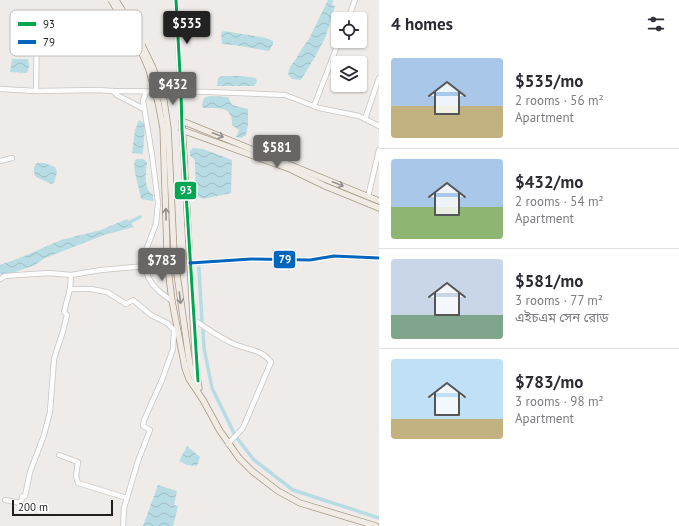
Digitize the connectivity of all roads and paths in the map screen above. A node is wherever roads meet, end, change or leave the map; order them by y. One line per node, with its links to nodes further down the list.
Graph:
1 (111, 0): 5 (main road, bridge)
2 (116, 0): 6 (main road, bridge)
3 (176, 0): 17 (street)
4 (355, 0): 7 (street)
5 (117, 10)
6 (122, 10)
7 (351, 12)
8 (142, 44): 18 (main road, bridge)
9 (336, 48): 19 (street)
10 (142, 53): 18 (main road, bridge)
11 (37, 56): 14 (street)
12 (379, 78): 21 (street)
13 (0, 89): 14 (street)
14 (36, 91): 15 (street)
15 (113, 91): 16 (street); 20 (street)
16 (146, 92): 17 (street); 20 (street)
17 (181, 92): 19 (street); 22 (street)
18 (161, 102): 24 (main road)
19 (314, 106): 21 (street)
20 (144, 109): 38 (street)
21 (365, 119): 23 (street)
22 (182, 121): 25 (main road); 29 (main road, one-way to 29)
23 (379, 126)
24 (165, 128): 32 (main road); 33 (main road, one-way to 24)
25 (182, 130): 31 (main road); 37 (main road)
26 (379, 150): 29 (street)
27 (12, 158): 28 (street)
28 (0, 161)
29 (368, 197): 30 (main road)
30 (379, 201)
31 (379, 208)
32 (174, 252)
33 (167, 253)
34 (379, 258): 37 (street)
35 (167, 260): 42 (main road)
36 (175, 260): 44 (main road, one-way to 44)
37 (190, 263): 43 (main road)
38 (146, 266): 39 (street); 42 (street)
39 (71, 274): 40 (street); 41 (street)
40 (0, 279)
41 (70, 289): 48 (street); 49 (street)
42 (172, 301): 45 (main road)
43 (194, 320): 44 (main road); 46 (street)
44 (199, 388): 45 (main road)
45 (203, 400): 46 (main road)
46 (228, 444): 51 (main road)
47 (59, 455): 48 (street)
48 (127, 498): 50 (street)
49 (5, 500)
50 (123, 526)
51 (376, 526)

